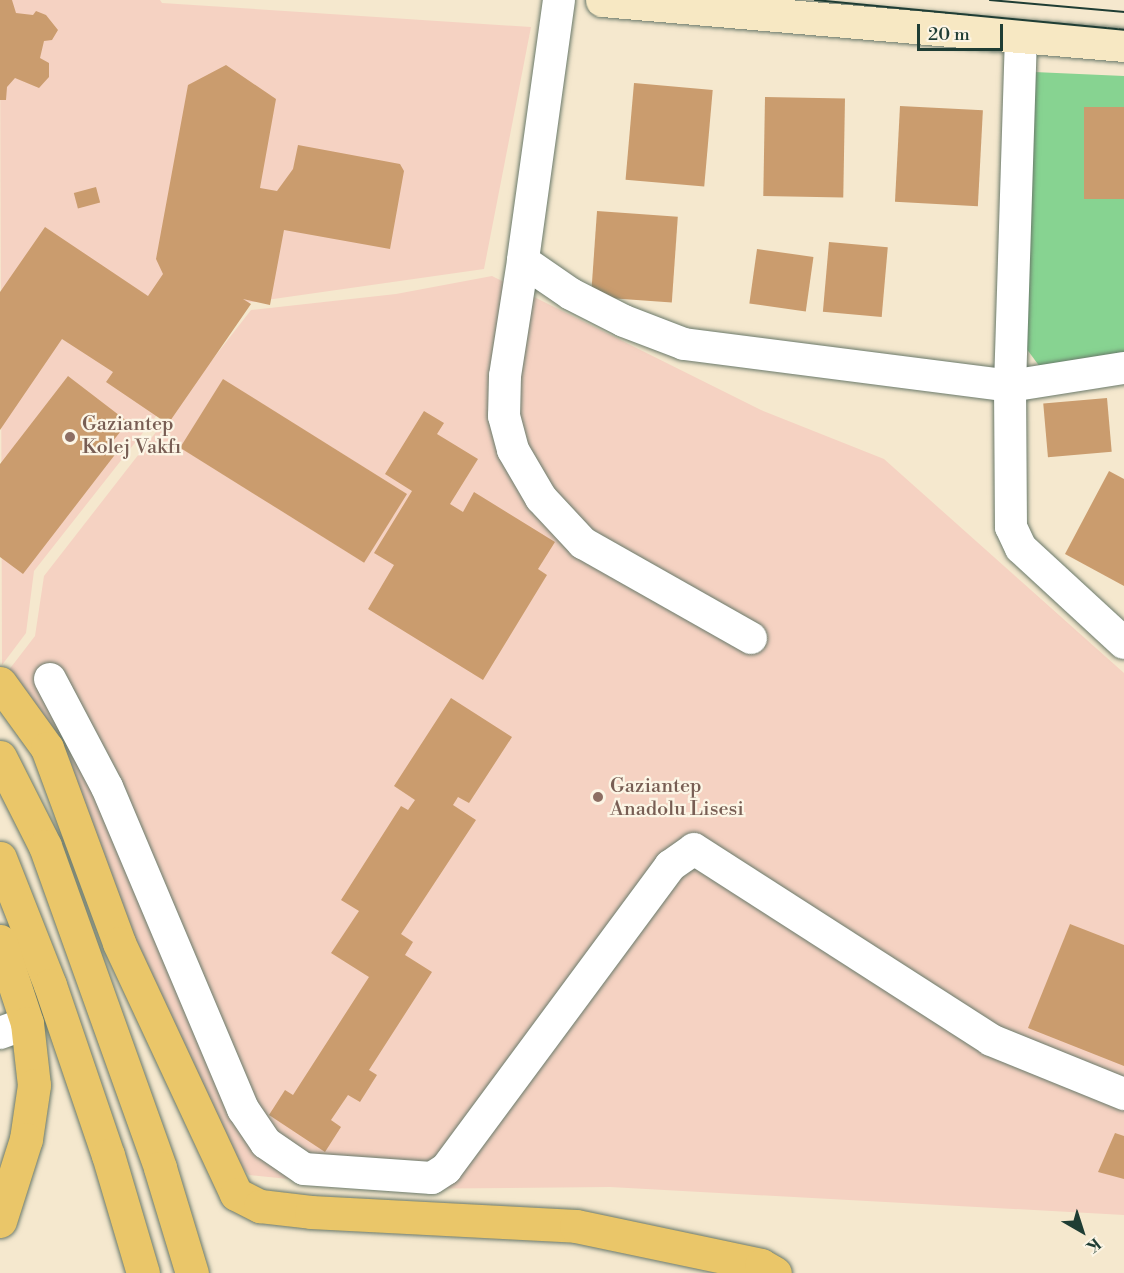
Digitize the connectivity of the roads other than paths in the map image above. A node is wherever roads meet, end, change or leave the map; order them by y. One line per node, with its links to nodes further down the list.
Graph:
1 (560, 0): 5 (street)
2 (602, 0): 3 (street)
3 (1021, 36): 4 (street); 7 (street)
4 (1124, 45)
5 (523, 261): 7 (street); 9 (street)
6 (1124, 368): 7 (street)
7 (1010, 386): 8 (street)
8 (1119, 635)
9 (751, 638)
10 (50, 678): 16 (street)
11 (0, 683): 20 (highway)
12 (0, 757): 19 (highway)
13 (0, 858): 18 (highway)
14 (0, 940): 15 (highway)
15 (13, 1028): 17 (highway)
16 (1124, 1094)
17 (0, 1221)
18 (143, 1273)
19 (192, 1273)
20 (775, 1273)

